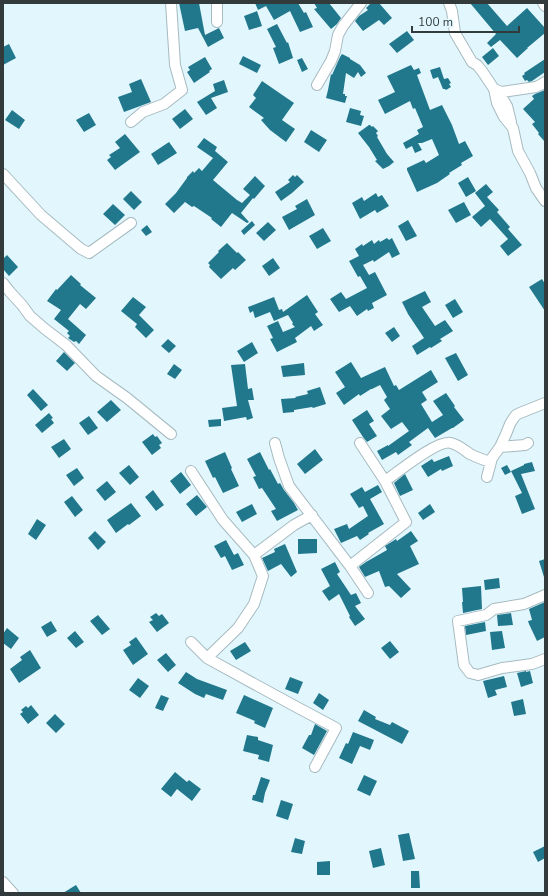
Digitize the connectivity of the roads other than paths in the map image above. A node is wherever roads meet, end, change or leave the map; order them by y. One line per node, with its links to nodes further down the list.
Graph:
1 (171, 3): 11 (street)
2 (217, 3): 7 (street)
3 (361, 3): 9 (street)
4 (449, 3): 10 (street)
5 (543, 3): 6 (street)
6 (545, 6)
7 (217, 22)
8 (545, 82): 10 (street)
9 (317, 85)
10 (494, 89): 13 (street)
11 (131, 122)
12 (3, 174): 14 (street)
13 (545, 201)
14 (131, 223)
15 (4, 286): 17 (street)
16 (545, 403): 21 (street)
17 (171, 434)
18 (275, 443): 26 (street)
19 (360, 443): 25 (street)
20 (528, 443): 21 (street)
21 (500, 447): 22 (street)
22 (490, 462): 24 (street); 25 (street)
23 (191, 471): 27 (street)
24 (487, 477)
25 (385, 481): 28 (street)
26 (312, 515): 27 (street); 28 (street)
27 (254, 555): 32 (street)
28 (350, 566): 29 (street)
29 (368, 593)
30 (545, 595): 33 (street)
31 (191, 642): 32 (street)
32 (207, 658): 34 (street)
33 (545, 659)
34 (315, 768)
35 (3, 882): 36 (street)
36 (13, 893)

